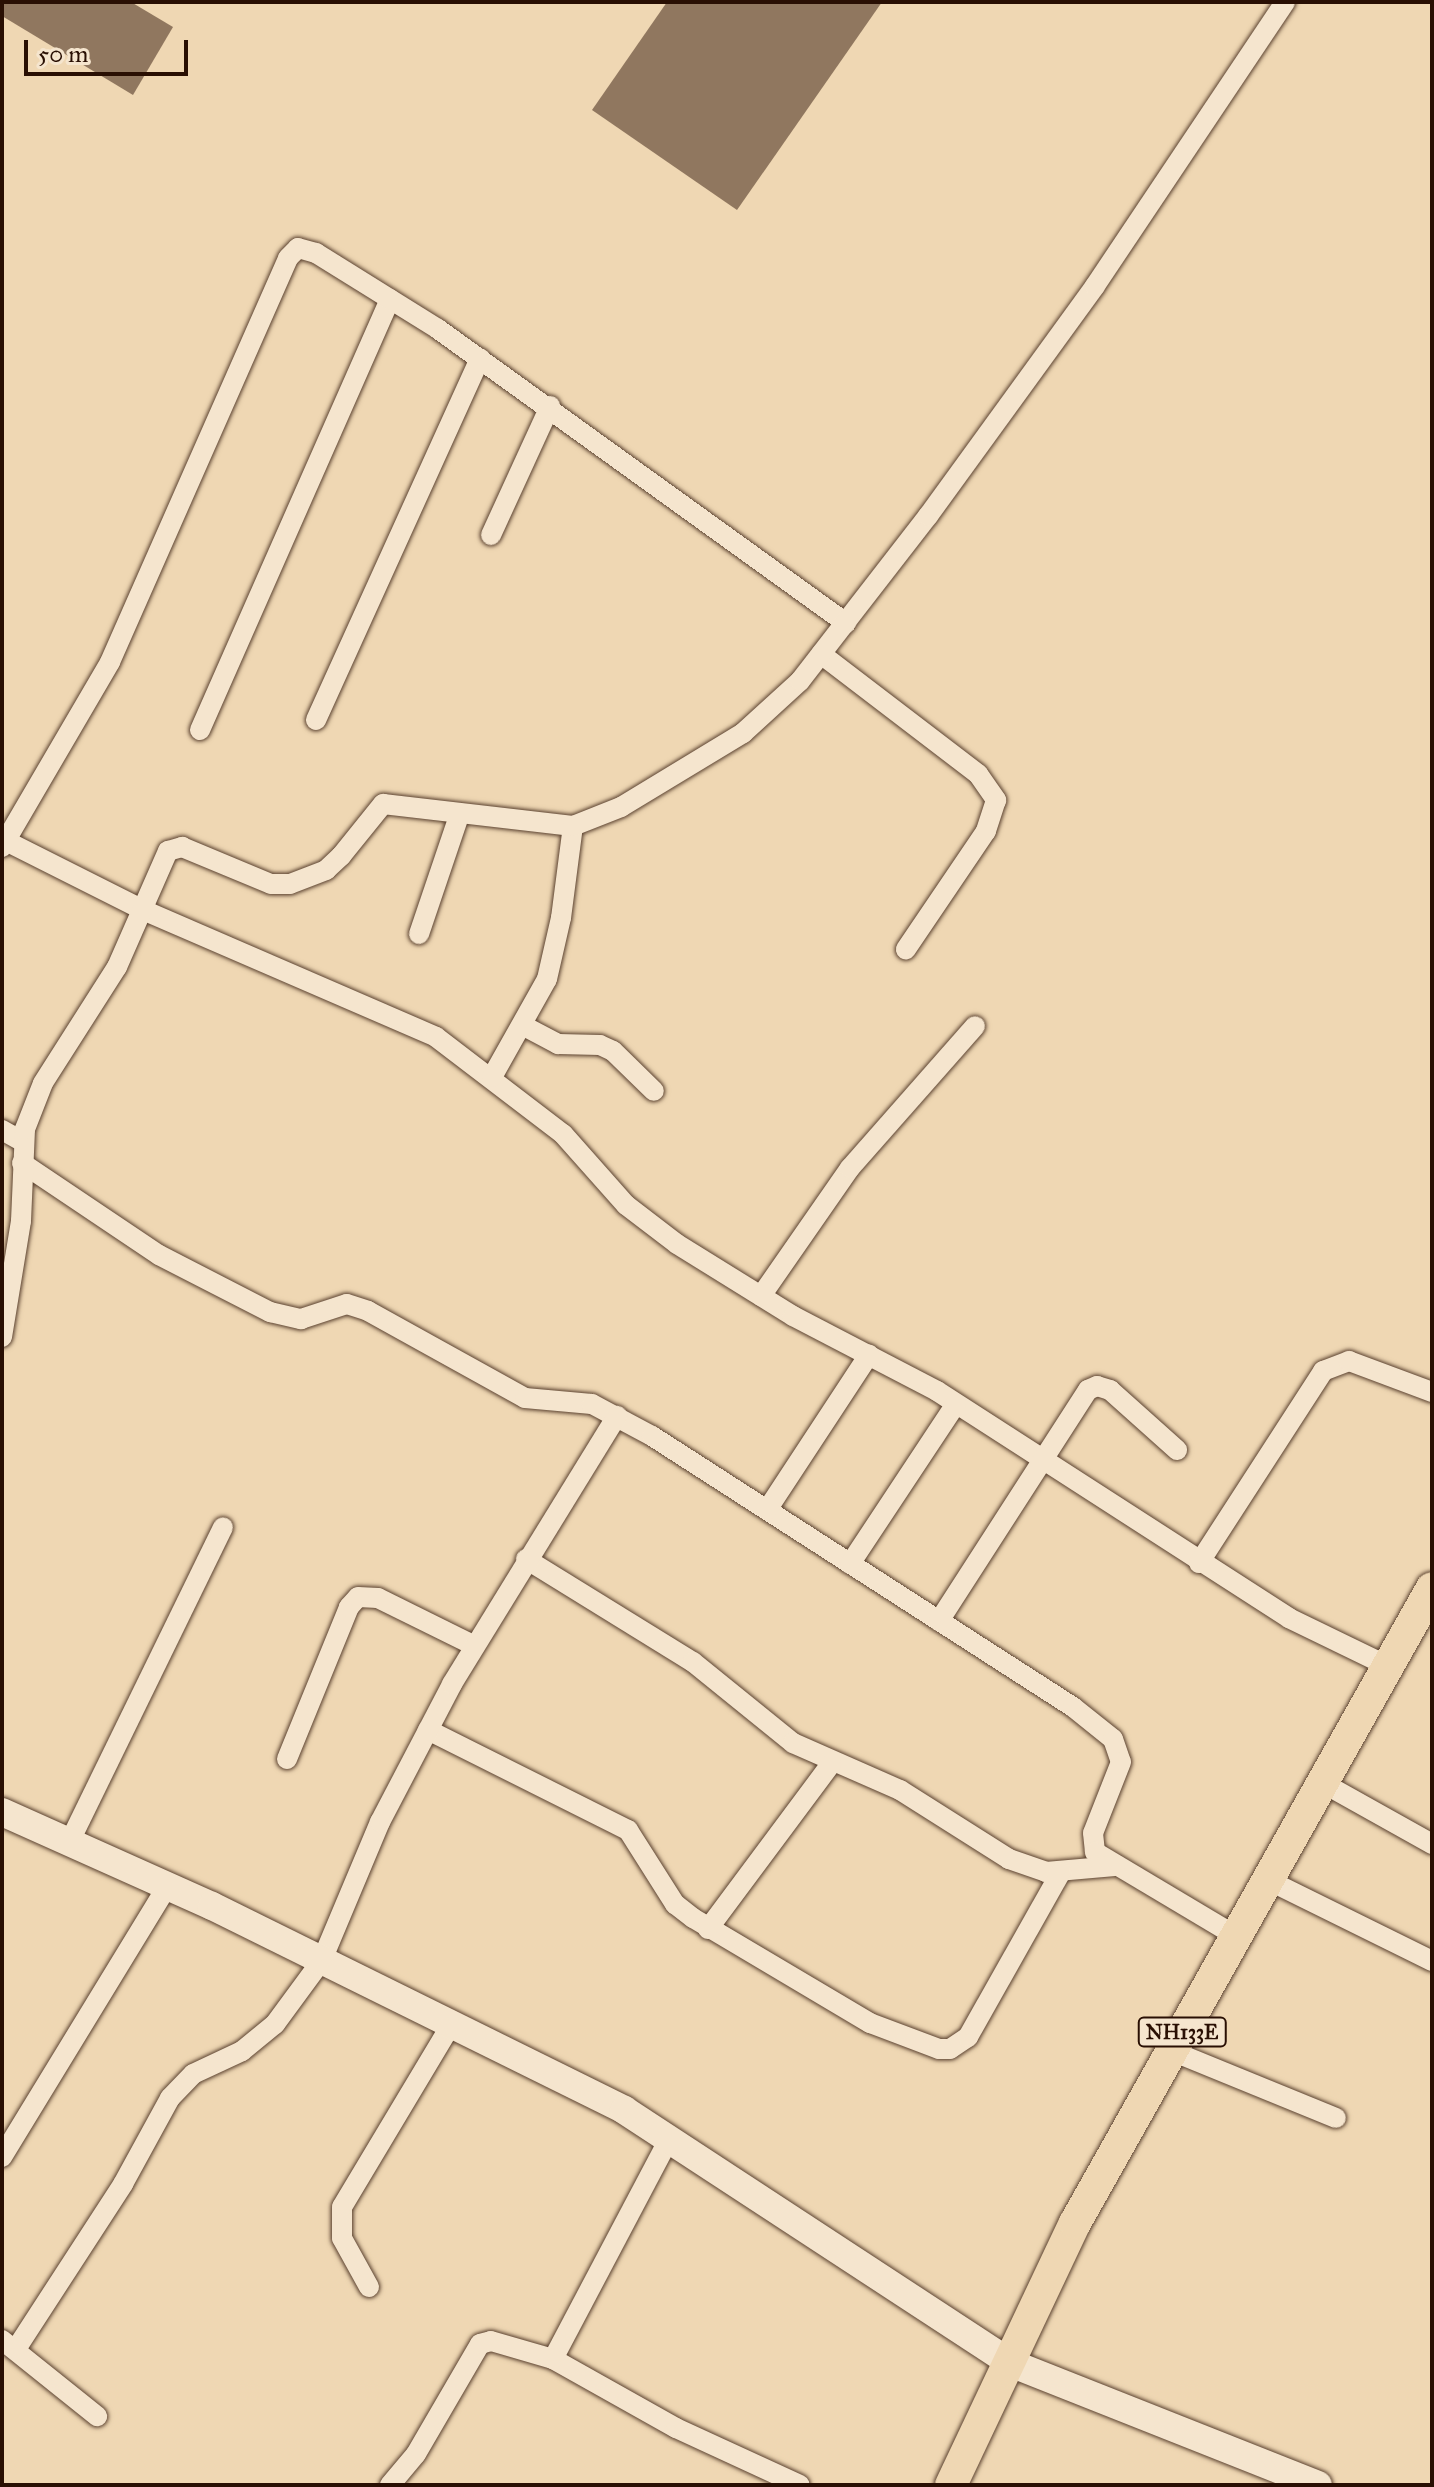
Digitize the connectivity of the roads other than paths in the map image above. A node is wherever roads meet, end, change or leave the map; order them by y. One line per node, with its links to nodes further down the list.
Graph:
1 (1285, 2): 6 (street)
2 (390, 299): 3 (street); 9 (street); 12 (street)
3 (480, 358): 4 (street); 8 (street)
4 (550, 406): 5 (street); 6 (street)
5 (491, 535)
6 (846, 623): 7 (street)
7 (821, 654): 11 (street); 15 (street)
8 (316, 720)
9 (200, 730)
10 (459, 816): 11 (street); 13 (street); 14 (street)
11 (573, 826): 16 (street)
12 (3, 842): 13 (street)
13 (143, 910): 18 (street); 21 (street)
14 (419, 934)
15 (906, 949)
16 (522, 1025): 18 (street); 19 (street)
17 (975, 1026): 23 (street)
18 (492, 1077): 23 (street)
19 (654, 1091)
20 (2, 1130): 21 (street)
21 (22, 1141): 22 (street)
22 (22, 1163): 24 (street); 28 (street)
23 (761, 1296): 25 (street)
24 (2, 1337)
25 (869, 1355): 27 (street); 31 (street)
26 (1432, 1392): 34 (street)
27 (956, 1404): 30 (street); 35 (street)
28 (617, 1416): 31 (street); 33 (street)
29 (1177, 1450): 30 (street)
30 (1042, 1460): 34 (street); 37 (street)
31 (767, 1510): 35 (street)
32 (223, 1527): 45 (street)
33 (526, 1559): 38 (street); 42 (street)
34 (1199, 1563): 39 (street)
35 (850, 1564): 37 (street)
36 (1432, 1588): 39 (main road, NH133E)
37 (939, 1621): 47 (street)
38 (475, 1646): 40 (street); 41 (street)
39 (1388, 1666): 43 (main road, NH133E)
40 (428, 1730): 51 (street); 53 (street)
41 (287, 1759)
42 (831, 1764): 48 (street); 51 (street)
43 (1323, 1783): 46 (street); 49 (main road, NH133E)
44 (2, 1812): 45 (street)
45 (70, 1841): 50 (street)
46 (1432, 1844)
47 (1115, 1866): 48 (street); 52 (street)
48 (1061, 1872): 51 (street)
49 (1268, 1880): 52 (main road, NH133E); 54 (street)
50 (167, 1887): 53 (street); 59 (street)
51 (708, 1929)
52 (1236, 1936): 56 (main road, NH133E)
53 (322, 1960): 55 (street); 61 (street)
54 (1432, 1961)
55 (451, 2025): 58 (street); 60 (street)
56 (1172, 2051): 57 (street); 63 (main road, NH133E)
57 (1336, 2118)
58 (668, 2141): 62 (street); 63 (street)
59 (2, 2157)
60 (369, 2287)
61 (9, 2345): 64 (street)
62 (553, 2359): 65 (street); 66 (street)
63 (1010, 2363): 67 (main road, NH133E); 68 (street)
64 (97, 2416)
65 (390, 2485)
66 (800, 2485)
67 (951, 2485)
68 (1318, 2485)

